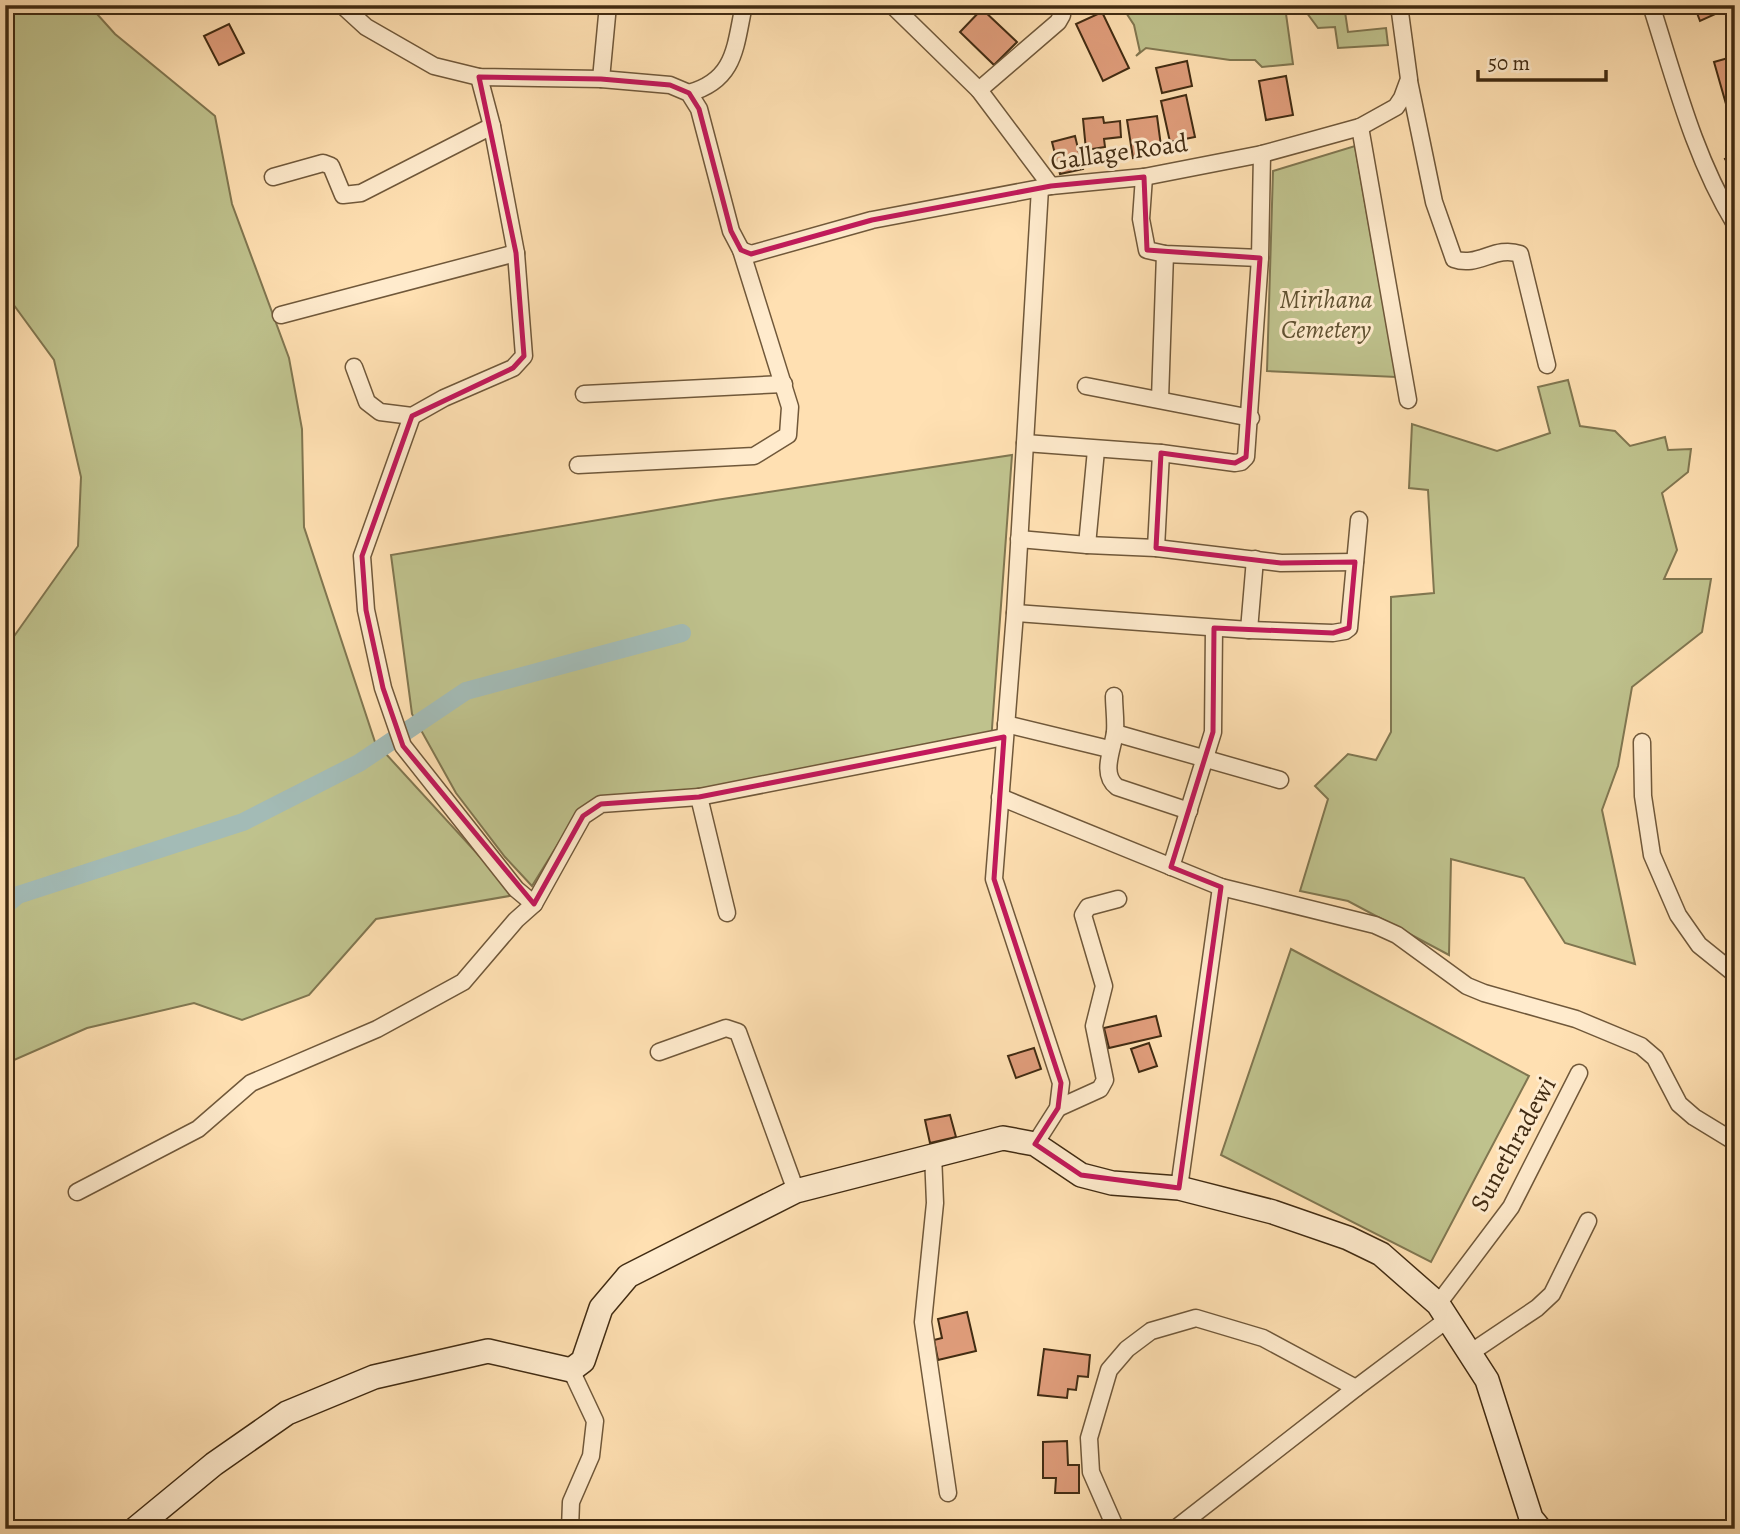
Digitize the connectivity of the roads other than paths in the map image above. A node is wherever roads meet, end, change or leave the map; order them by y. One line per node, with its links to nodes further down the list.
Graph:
1 (342, 5): 8 (street)
2 (608, 5): 9 (street)
3 (744, 5): 12 (street)
4 (892, 5): 11 (street)
5 (1059, 5): 11 (street)
6 (1399, 5): 10 (street)
7 (1651, 5): 19 (street)
8 (479, 77): 9 (street); 13 (street)
9 (601, 79): 12 (street)
10 (1409, 79): 14 (street, Gallage Road); 25 (street)
11 (979, 90): 18 (street)
12 (689, 93): 20 (street)
13 (492, 126): 16 (street); 21 (street)
14 (1360, 127): 15 (street, Gallage Road); 31 (street)
15 (1262, 154): 17 (street, Gallage Road); 23 (street)
16 (273, 177)
17 (1144, 177): 18 (street, Gallage Road); 22 (street)
18 (1045, 187): 20 (street, Gallage Road); 34 (street)
19 (1735, 224)
20 (741, 250): 27 (street)
21 (516, 253): 24 (street); 32 (street)
22 (1165, 254): 23 (street); 30 (street)
23 (1260, 258): 33 (street)
24 (281, 316)
25 (1547, 365)
26 (354, 368): 32 (street)
27 (784, 384): 29 (street); 37 (street)
28 (1086, 386): 30 (street)
29 (584, 394)
30 (1160, 399): 33 (street)
31 (1408, 400)
32 (412, 416): 60 (street)
33 (1251, 418): 36 (street)
34 (1026, 443): 35 (street); 39 (street)
35 (1096, 450): 36 (street); 40 (street)
36 (1161, 453): 41 (street)
37 (578, 464)
38 (1359, 520): 43 (street)
39 (1019, 539): 40 (street); 44 (street)
40 (1087, 545): 41 (street)
41 (1156, 548): 42 (street)
42 (1255, 559): 43 (street); 46 (street)
43 (1354, 562): 46 (street)
44 (1015, 613): 45 (street); 48 (street)
45 (1214, 628): 46 (street); 52 (street)
46 (1249, 630)
47 (1114, 696): 49 (street)
48 (1005, 731): 51 (street); 54 (street); 55 (street)
49 (1115, 733): 51 (street); 52 (street)
50 (1642, 742): 62 (street)
51 (1109, 749): 56 (street)
52 (1205, 759): 53 (street); 56 (street)
53 (1280, 780)
54 (699, 796): 60 (street); 61 (street)
55 (1000, 797): 57 (street); 65 (street)
56 (1189, 811): 57 (street)
57 (1171, 867): 58 (street)
58 (1221, 887): 66 (street); 69 (street)
59 (1118, 899): 65 (street)
60 (534, 904): 71 (street)
61 (727, 913)
62 (1735, 974)
63 (659, 1052): 70 (street)
64 (1579, 1073): 73 (street, Sunethradewi)
65 (1058, 1108): 67 (street)
66 (1735, 1142)
67 (1035, 1144): 68 (street); 69 (street)
68 (933, 1154): 70 (street); 77 (street)
69 (1179, 1188): 73 (street)
70 (796, 1191): 75 (street)
71 (77, 1192)
72 (1588, 1221): 74 (street)
73 (1443, 1312): 74 (street); 76 (street, Sunethradewi)
74 (1470, 1353): 82 (street)
75 (571, 1370): 78 (street); 79 (street)
76 (1356, 1388): 80 (street); 81 (street, Sunethradewi)
77 (948, 1493)
78 (135, 1529)
79 (570, 1529)
80 (1116, 1529)
81 (1175, 1529)
82 (1540, 1529)

